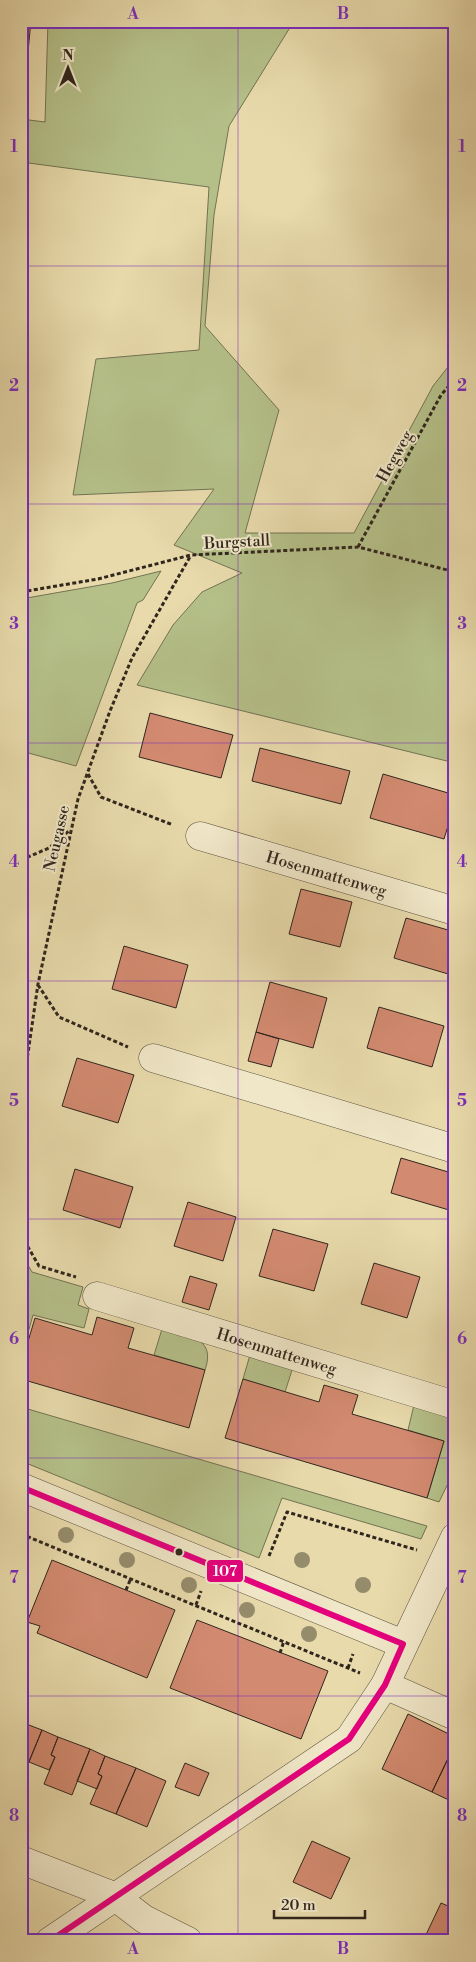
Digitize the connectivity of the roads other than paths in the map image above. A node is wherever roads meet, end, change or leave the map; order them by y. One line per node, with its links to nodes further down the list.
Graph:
1 (200, 836): 2 (street, Hosenmattenweg)
2 (455, 911)
3 (153, 1058): 4 (street)
4 (455, 1149)
5 (97, 1296): 6 (street, Hosenmattenweg)
6 (455, 1405)
7 (21, 1487): 9 (street)
8 (449, 1549): 9 (street)
9 (403, 1644): 10 (street)
10 (385, 1685): 11 (street); 13 (street)
11 (455, 1716)
12 (21, 1860): 13 (street)
13 (114, 1896): 14 (street); 15 (street)
14 (50, 1941)
15 (188, 1941)

